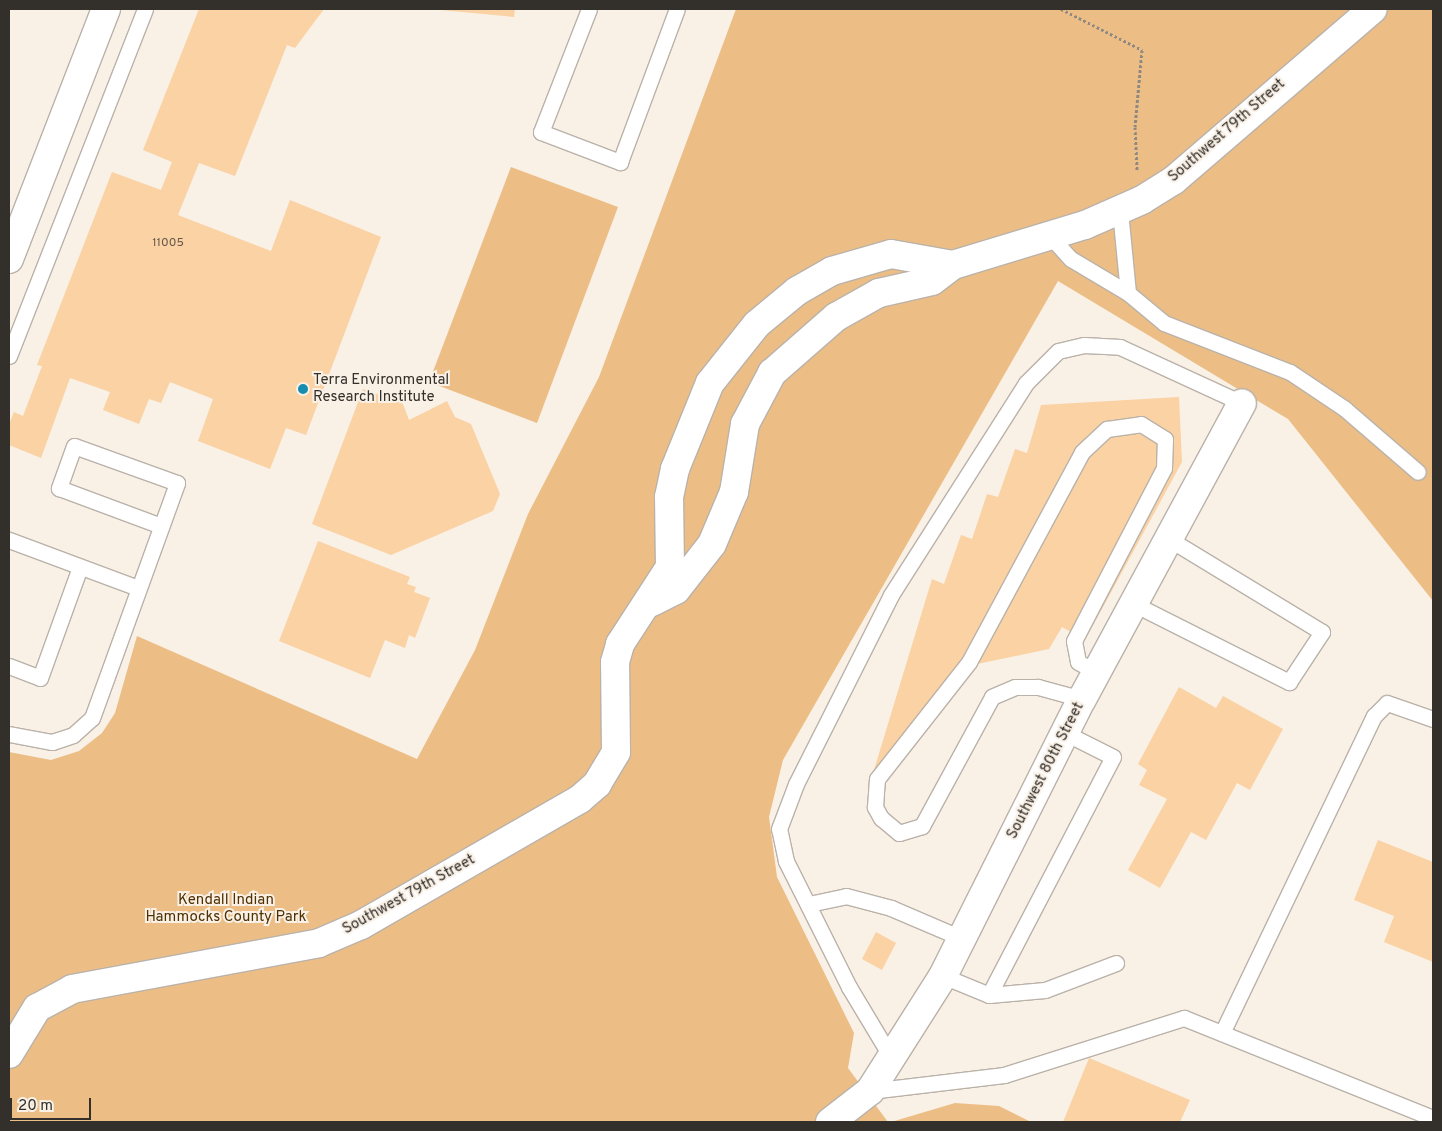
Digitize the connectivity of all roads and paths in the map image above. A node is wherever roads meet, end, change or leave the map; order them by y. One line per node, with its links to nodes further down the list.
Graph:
1 (106, 9): 10 (street)
2 (146, 9): 13 (lane)
3 (589, 9): 4 (lane)
4 (677, 9)
5 (1061, 9): 7 (path)
6 (1373, 9): 8 (street, Southwest 79th Street)
7 (1137, 174)
8 (1120, 211): 9 (street, Southwest 79th Street); 12 (lane)
9 (1050, 236): 11 (street, Southwest 79th Street); 12 (lane)
10 (9, 259)
11 (953, 264): 21 (street, Southwest 79th Street); 21 (street, Southwest 79th Street)
12 (1128, 292): 15 (lane)
13 (9, 356)
14 (1242, 404): 17 (street, Southwest 80th Street); 29 (lane)
15 (1418, 472)
16 (161, 526): 16 (lane); 20 (lane)
17 (1169, 539): 22 (street, Southwest 80th Street); 22 (lane)
18 (9, 540): 19 (lane)
19 (80, 567): 20 (lane); 23 (lane)
20 (138, 588): 28 (lane)
21 (651, 603): 35 (street, Southwest 79th Street)
22 (1134, 604): 24 (street, Southwest 80th Street)
23 (9, 666)
24 (1096, 672): 25 (street, Southwest 80th Street); 25 (lane)
25 (1082, 699): 27 (street, Southwest 80th Street)
26 (1433, 719): 34 (lane)
27 (1065, 733): 30 (street, Southwest 80th Street); 33 (lane)
28 (9, 734)
29 (809, 904): 30 (lane); 36 (lane)
30 (962, 938): 32 (street, Southwest 80th Street)
31 (1116, 963): 33 (lane)
32 (943, 976): 33 (lane); 36 (street, Southwest 80th Street)
33 (989, 995)
34 (1222, 1033): 37 (lane); 38 (lane)
35 (9, 1054)
36 (891, 1057): 37 (street, Southwest 80th Street)
37 (870, 1091): 39 (street, Southwest 80th Street)
38 (1433, 1118)
39 (830, 1122)

